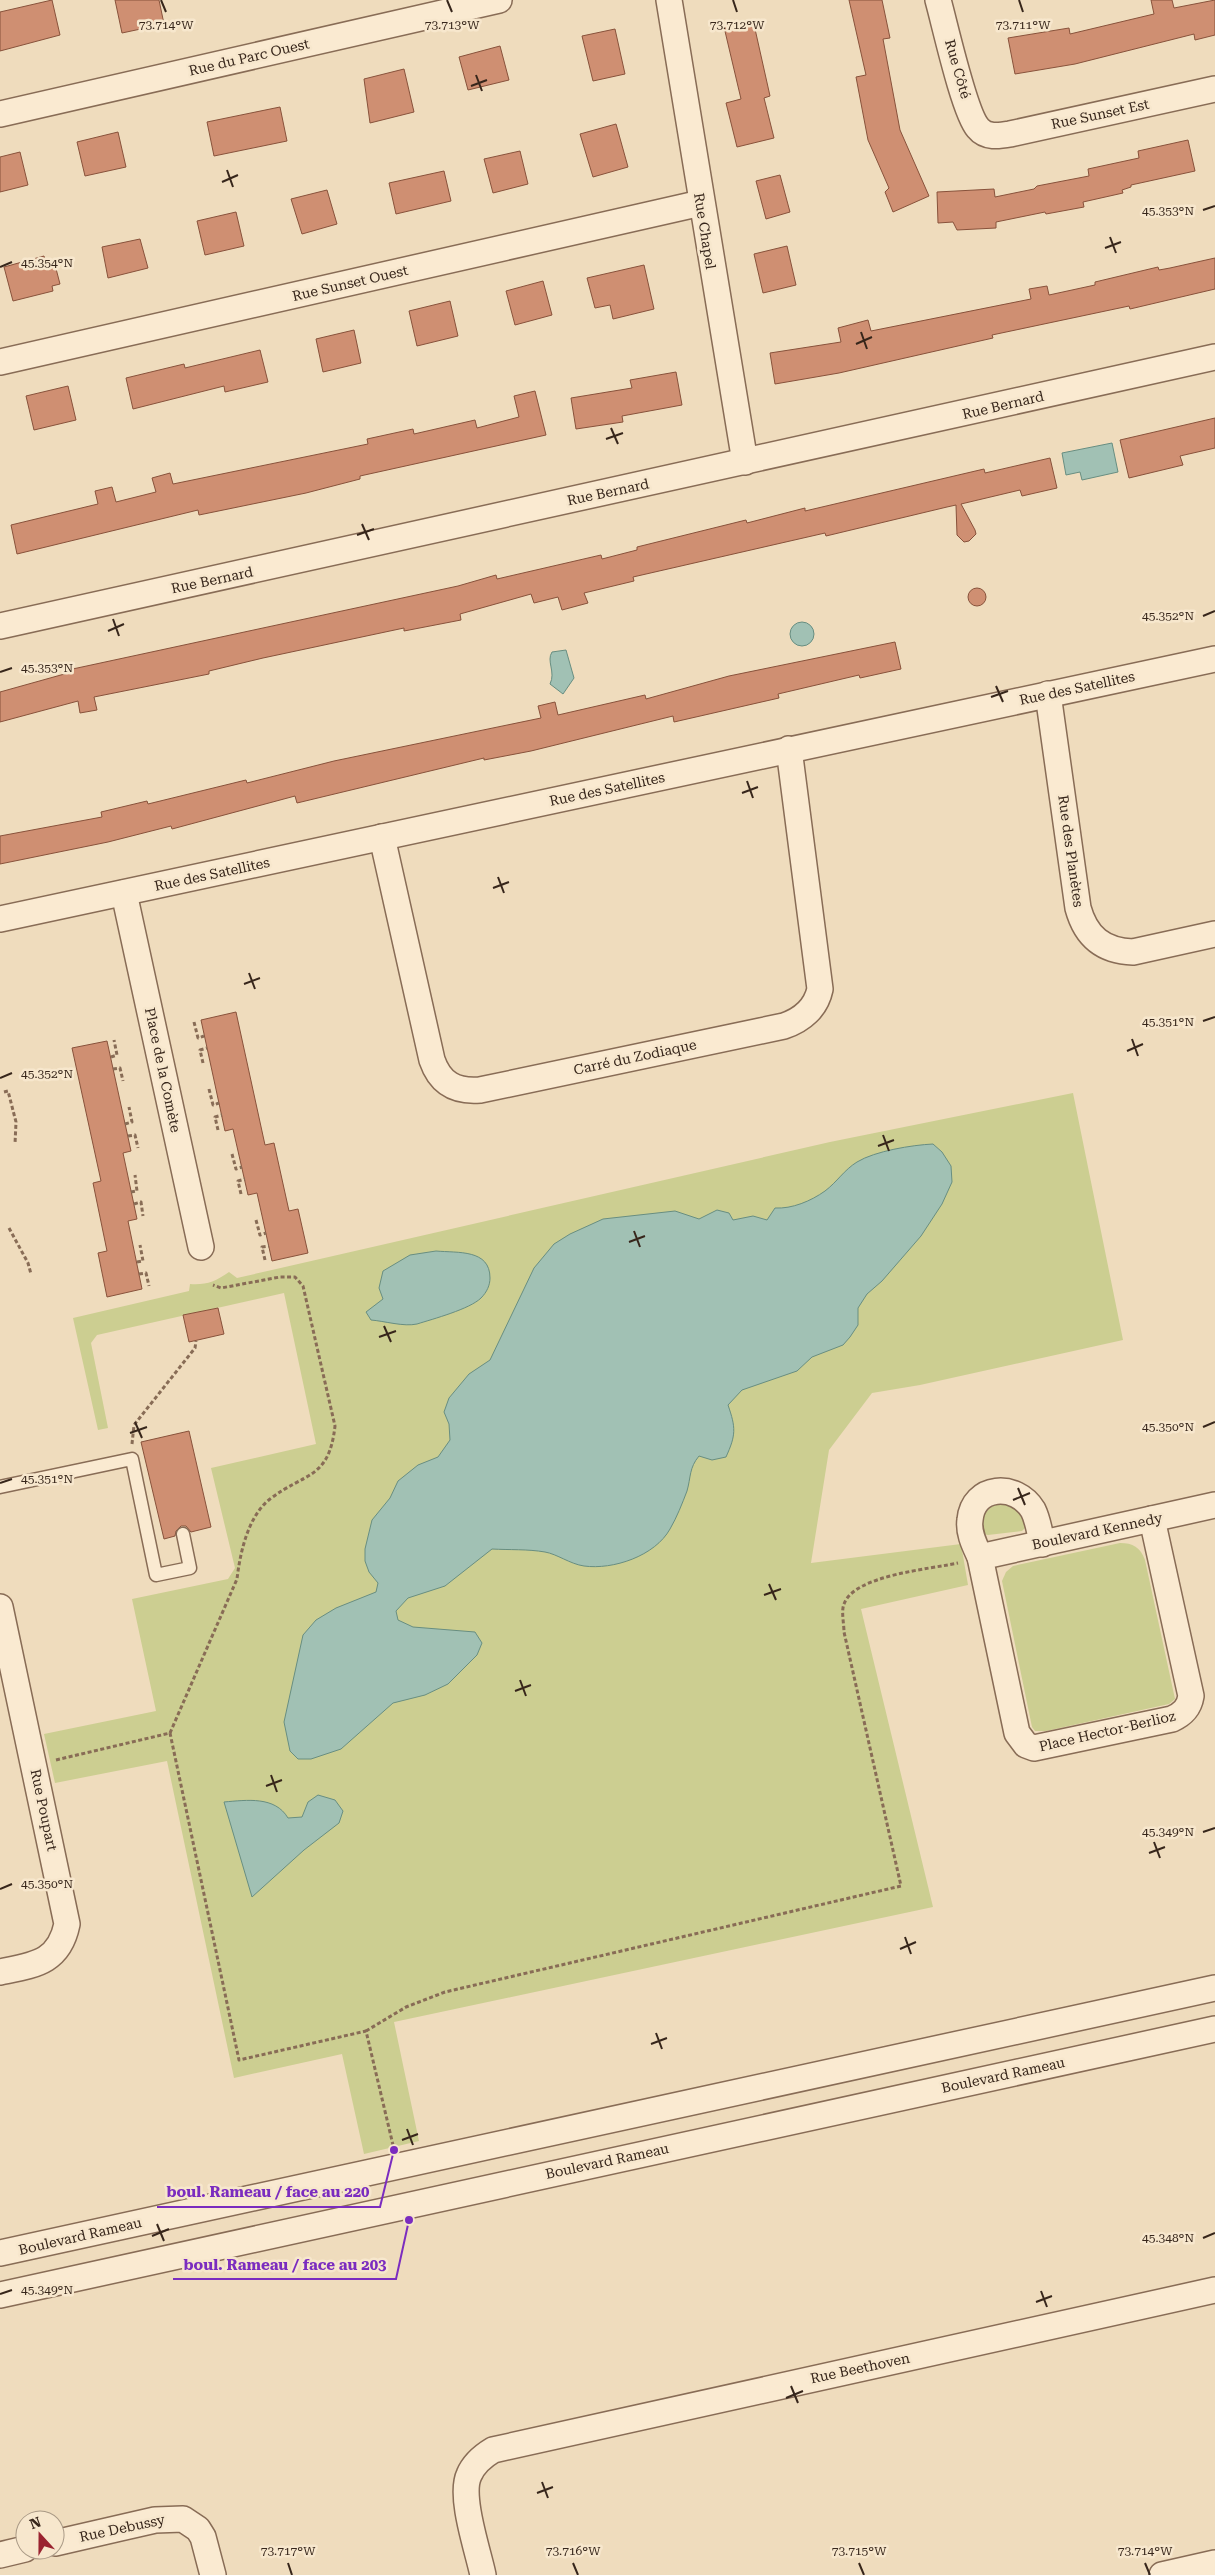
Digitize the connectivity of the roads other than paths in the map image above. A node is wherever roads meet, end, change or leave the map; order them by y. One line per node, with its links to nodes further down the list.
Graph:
1 (499, 0): 5 (street, Rue du Parc Ouest)
2 (669, 0): 7 (street, Rue Chapel)
3 (938, 0): 6 (street, Rue Côté)
4 (1215, 89): 6 (street, Rue Sunset Est)
5 (0, 114)
6 (985, 134)
7 (701, 203): 9 (street, Rue Sunset Ouest); 10 (street, Rue Chapel)
8 (1215, 357): 10 (street, Rue Bernard)
9 (0, 362)
10 (745, 462): 11 (street, Rue Bernard)
11 (0, 626)
12 (1215, 658): 13 (street, Rue des Satellites)
13 (1048, 694): 14 (street, Rue des Satellites); 18 (street, Rue des Planètes)
14 (789, 749): 15 (street, Rue des Satellites); 15 (street, Carré du Zodiaque)
15 (382, 837): 16 (street, Rue des Satellites)
16 (124, 893): 17 (street, Rue des Satellites); 19 (street, Place de la Comète)
17 (0, 919)
18 (1215, 934)
19 (201, 1246)
20 (0, 1487): 23 (lane)
21 (1215, 1506): 22 (street, Boulevard Kennedy)
22 (1152, 1519): 24 (street, Boulevard Kennedy); 25 (street, Place Hector-Berlioz)
23 (183, 1534)
24 (1042, 1544): 25 (street, Boulevard Kennedy); 25 (street)
25 (972, 1560)
26 (0, 1607): 27 (street, Rue Poupart)
27 (0, 1972)
28 (1215, 1988): 30 (street, Boulevard Rameau)
29 (1215, 2029): 31 (street, Boulevard Rameau)
30 (775, 2084): 31 (street); 32 (street, Boulevard Rameau)
31 (783, 2122): 33 (street, Boulevard Rameau)
32 (396, 2158): 33 (street); 34 (street, Boulevard Rameau)
33 (406, 2204): 36 (street, Boulevard Rameau)
34 (0, 2253)
35 (1215, 2290): 42 (street, Rue Beethoven)
36 (0, 2295)
37 (65, 2541): 41 (street, Rue Debussy)
38 (15, 2551): 39 (street)
39 (0, 2555)
40 (1215, 2563): 43 (street)
41 (213, 2575)
42 (483, 2575)
43 (1162, 2575)

